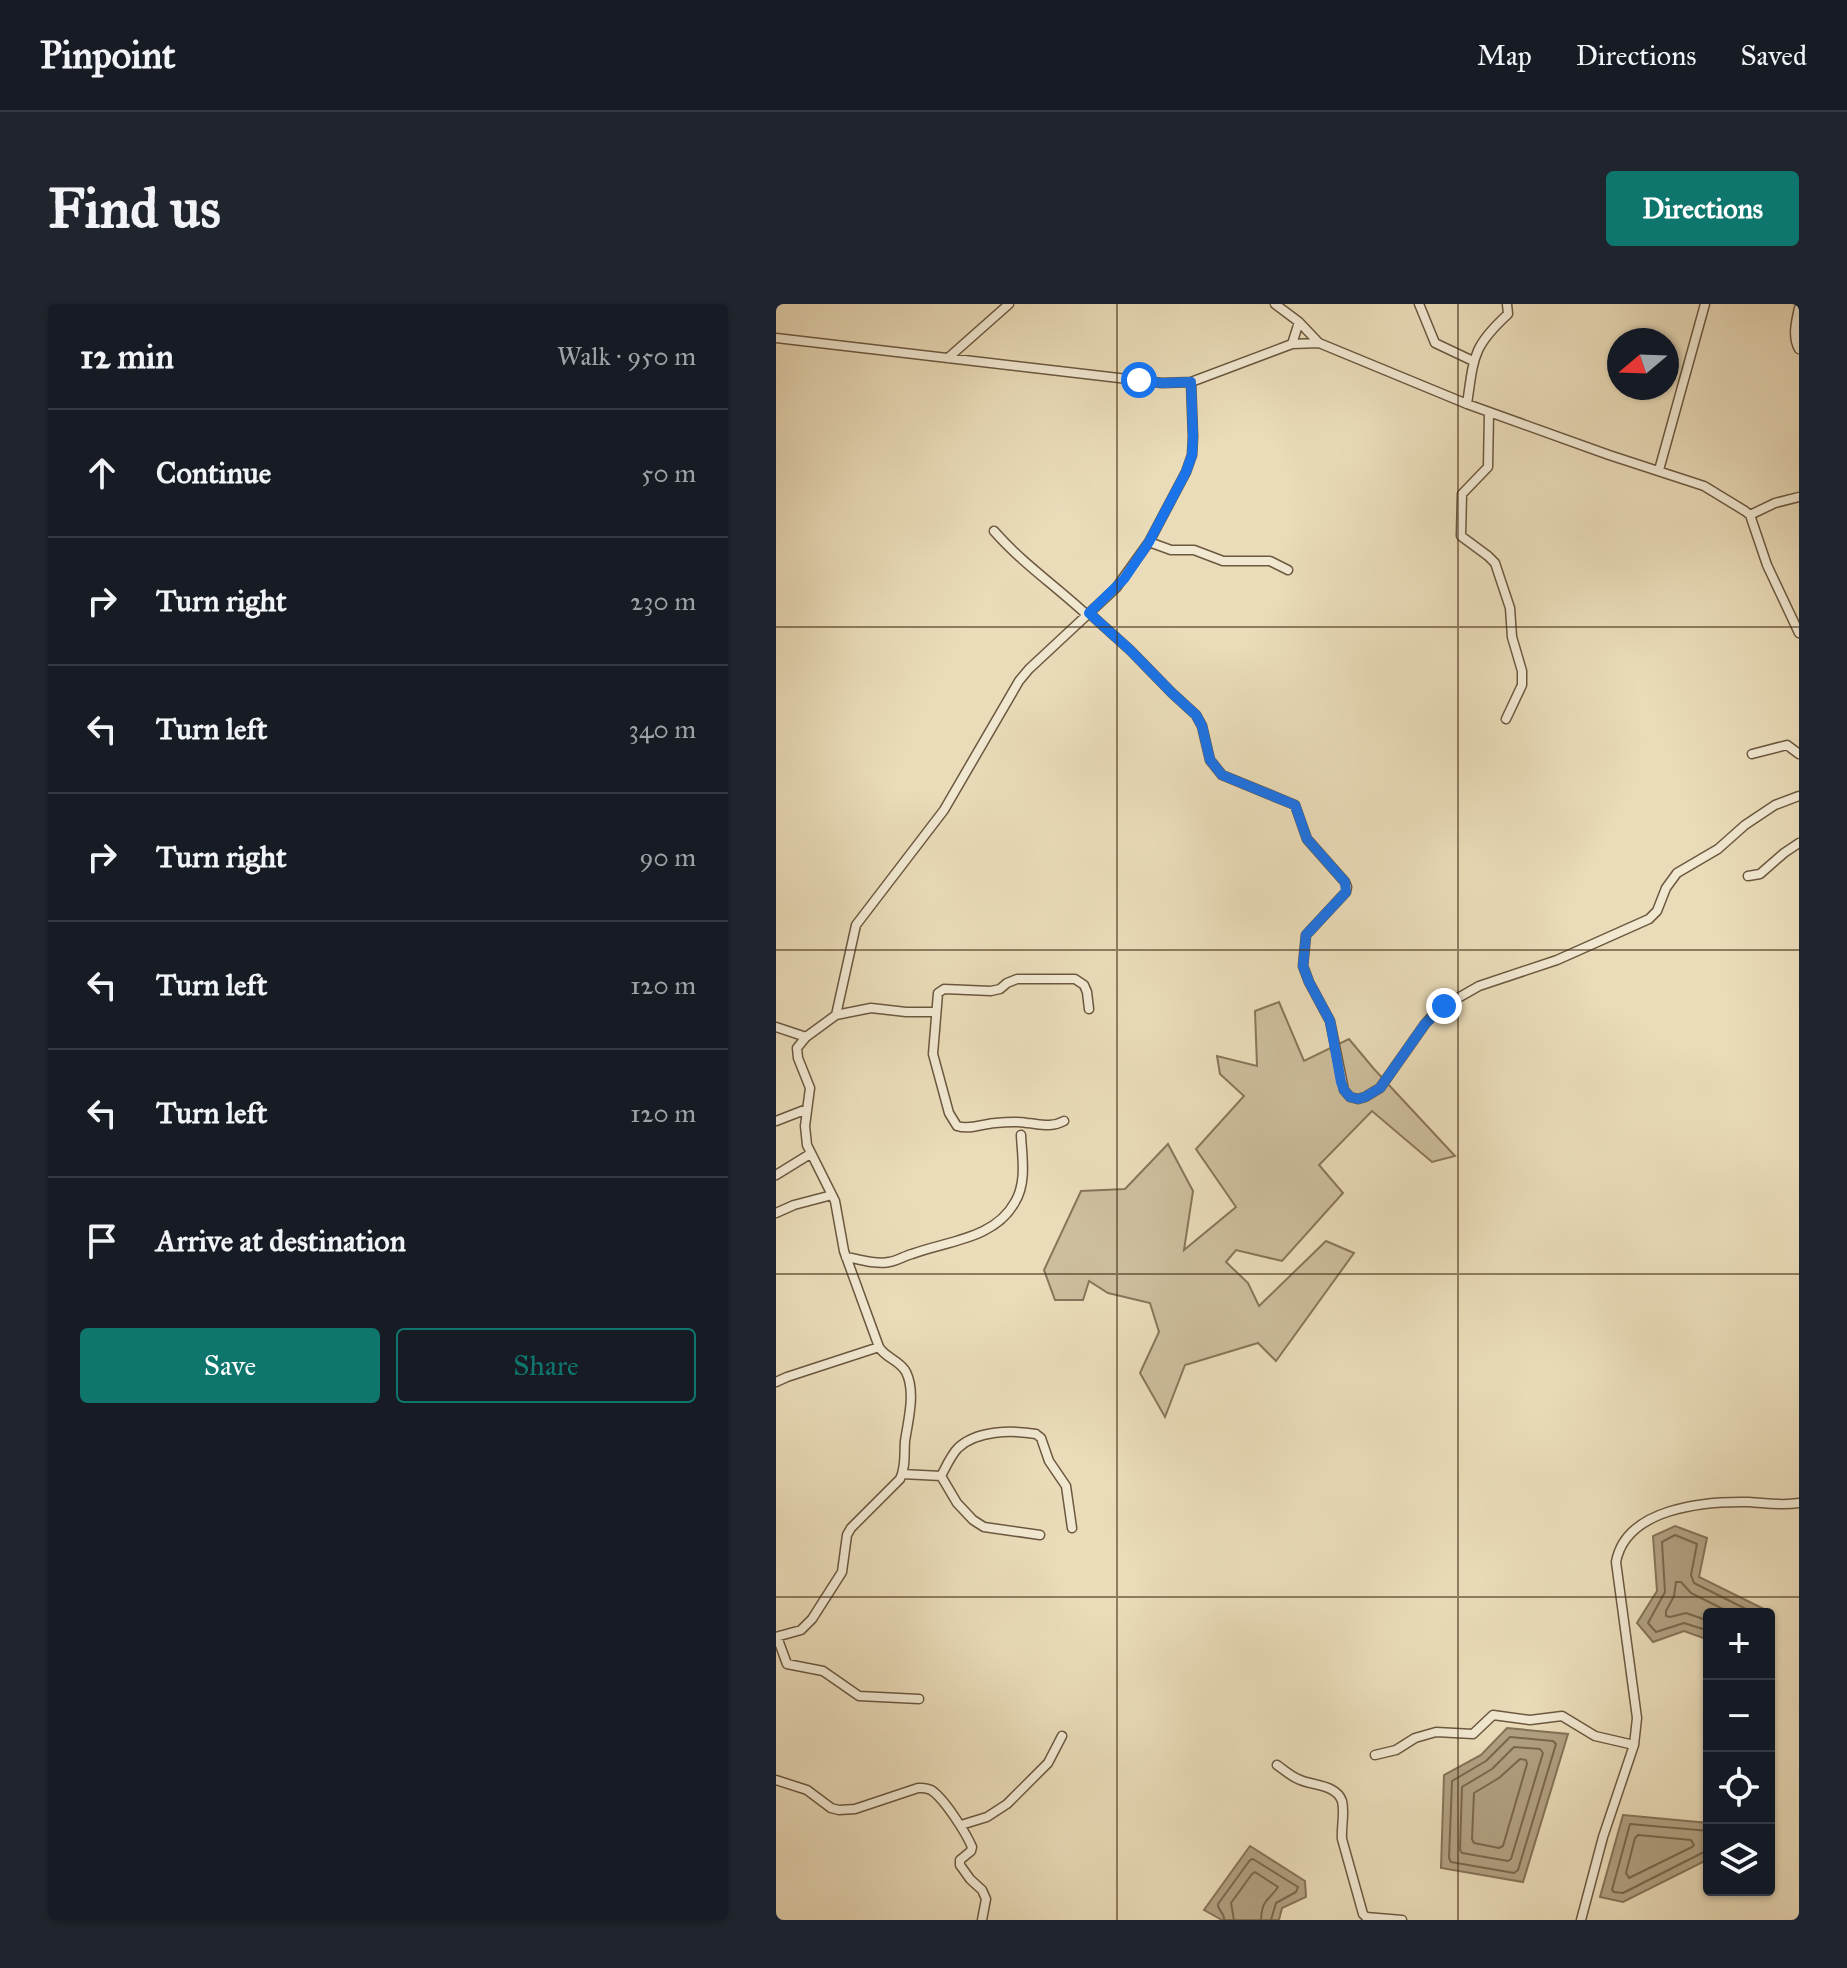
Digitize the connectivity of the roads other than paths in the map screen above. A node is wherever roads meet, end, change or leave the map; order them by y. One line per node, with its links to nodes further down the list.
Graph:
1 (1009, 304): 12 (street)
2 (1275, 304): 7 (street)
3 (1419, 304): 13 (street)
4 (1507, 304): 13 (street)
5 (1705, 304): 17 (street)
6 (1799, 308): 11 (street)
7 (1299, 322): 9 (street); 10 (street)
8 (776, 338): 12 (street)
9 (1319, 343): 10 (street); 15 (street)
10 (1292, 344): 14 (street)
11 (1799, 349)
12 (948, 358): 14 (street)
13 (1473, 361): 15 (street)
14 (1191, 382): 21 (street)
15 (1467, 404): 16 (street)
16 (1489, 412): 17 (street); 25 (street)
17 (1659, 470): 19 (street)
18 (1799, 497): 19 (street)
19 (1750, 515): 24 (street)
20 (994, 531): 23 (street)
21 (1149, 542): 22 (street); 23 (street)
22 (1288, 570)
23 (1088, 614): 28 (street); 33 (street)
24 (1799, 633)
25 (1506, 719)
26 (1752, 754): 27 (street)
27 (1799, 754)
28 (1799, 796)
29 (1799, 843): 30 (street)
30 (1748, 876)
31 (1089, 1009): 32 (street)
32 (935, 1012): 33 (street); 38 (street)
33 (836, 1015): 35 (street)
34 (776, 1027): 35 (street)
35 (806, 1037): 36 (street)
36 (807, 1109): 37 (street); 40 (street)
37 (776, 1121)
38 (1064, 1121)
39 (1021, 1135): 44 (street)
40 (810, 1154): 41 (street); 42 (street)
41 (776, 1175)
42 (832, 1195): 43 (street); 44 (street)
43 (776, 1213)
44 (846, 1257): 45 (street)
45 (879, 1347): 46 (street); 47 (street)
46 (776, 1382)
47 (902, 1474): 48 (street); 52 (street)
48 (941, 1476): 50 (street); 51 (street)
49 (1799, 1503): 55 (street)
50 (1072, 1528)
51 (1040, 1535)
52 (777, 1637): 53 (street)
53 (919, 1699)
54 (1062, 1736): 59 (street)
55 (1634, 1745): 56 (street); 62 (street)
56 (1375, 1755)
57 (1277, 1765): 61 (street)
58 (776, 1780): 59 (street)
59 (961, 1825): 60 (street)
60 (982, 1920)
61 (1402, 1920)
62 (1581, 1920)

